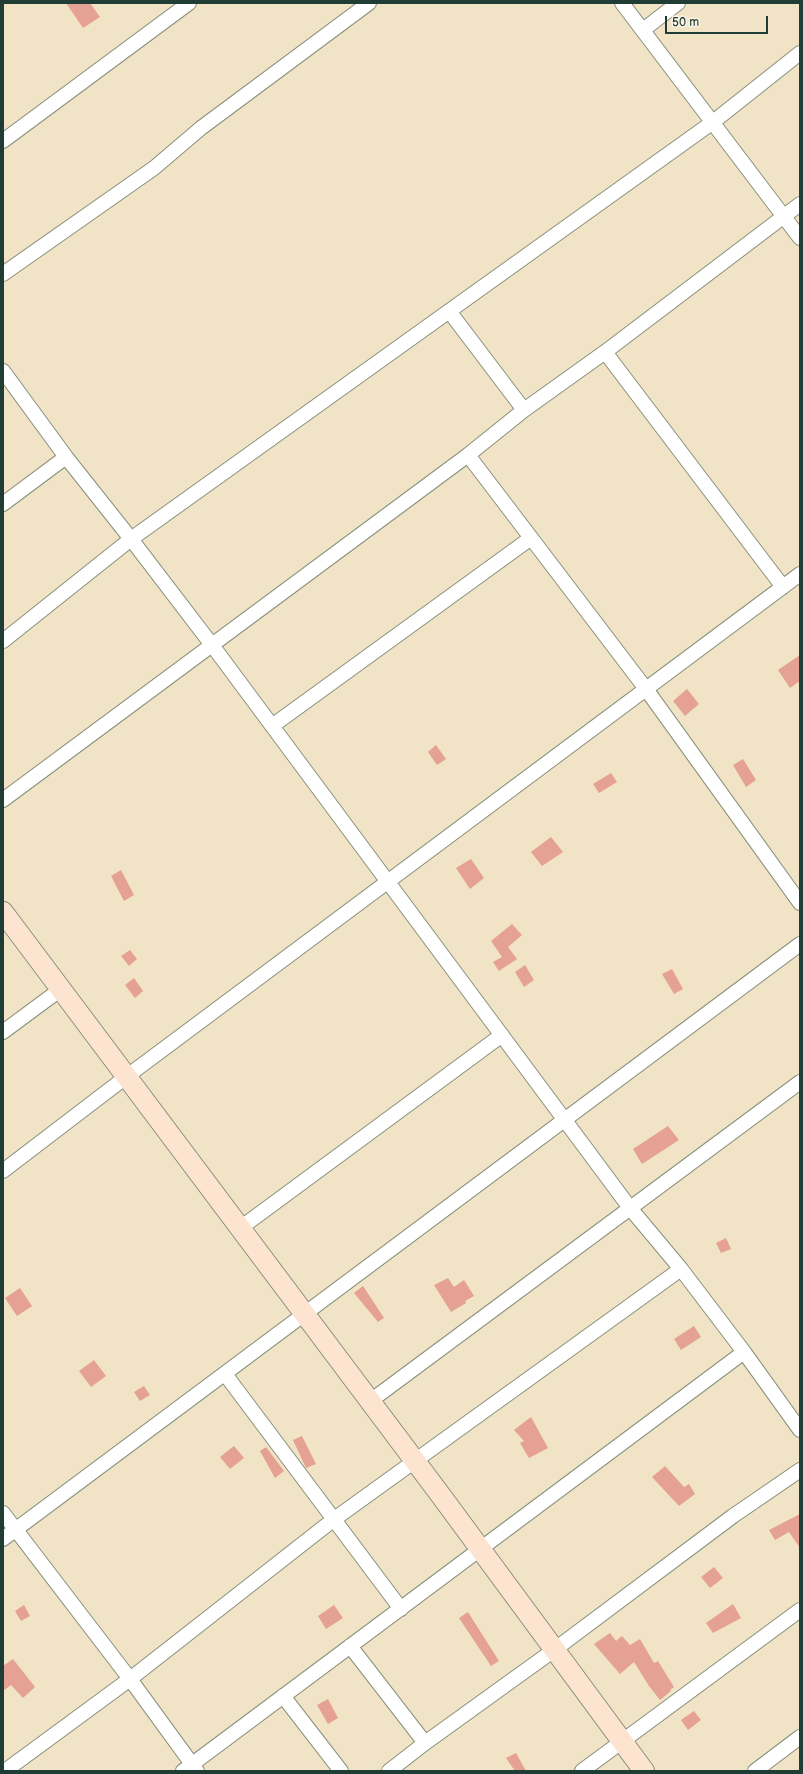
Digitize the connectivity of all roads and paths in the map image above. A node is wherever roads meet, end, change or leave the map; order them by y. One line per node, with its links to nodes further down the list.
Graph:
1 (189, 3): 8 (street)
2 (369, 3): 12 (street)
3 (622, 3): 5 (street)
4 (678, 3): 5 (street)
5 (643, 30): 7 (street)
6 (800, 53): 7 (street)
7 (712, 122): 10 (street); 13 (street)
8 (3, 142)
9 (800, 204): 10 (street)
10 (784, 216): 11 (street); 14 (street)
11 (800, 238)
12 (3, 274)
13 (449, 311): 16 (street); 21 (street)
14 (605, 352): 16 (street); 23 (street)
15 (3, 371): 18 (street)
16 (524, 410): 17 (street)
17 (468, 455): 20 (street); 25 (street)
18 (66, 457): 19 (street); 21 (street)
19 (3, 504)
20 (531, 538): 26 (street); 27 (street)
21 (131, 539): 24 (street); 25 (street)
22 (800, 574): 23 (street)
23 (783, 587): 26 (street)
24 (3, 641)
25 (212, 645): 27 (street); 28 (street)
26 (646, 689): 29 (street); 30 (street)
27 (272, 726): 29 (street)
28 (3, 800)
29 (389, 883): 35 (street); 36 (street)
30 (800, 903)
31 (3, 912): 33 (street)
32 (800, 944): 38 (street)
33 (60, 989): 34 (street); 36 (street)
34 (3, 1032)
35 (502, 1036): 38 (street); 41 (street)
36 (126, 1077): 39 (street); 41 (street)
37 (800, 1082): 40 (street)
38 (565, 1120): 40 (street); 43 (street)
39 (3, 1171)
40 (630, 1208): 42 (street); 46 (street)
41 (239, 1229): 43 (street)
42 (681, 1269): 44 (street); 48 (street)
43 (304, 1315): 45 (street); 46 (street)
44 (744, 1352): 47 (street); 54 (street)
45 (225, 1374): 51 (street); 52 (street)
46 (369, 1402): 48 (street)
47 (800, 1430)
48 (414, 1462): 51 (street); 54 (street)
49 (800, 1470): 58 (street)
50 (3, 1513): 52 (street)
51 (334, 1520): 55 (street); 59 (street)
52 (15, 1529): 53 (street); 59 (street)
53 (3, 1539)
54 (479, 1550): 55 (street); 58 (street)
55 (401, 1609): 57 (street)
56 (800, 1610): 62 (street)
57 (350, 1646): 60 (street); 63 (street)
58 (554, 1650): 62 (street); 63 (street)
59 (130, 1679): 64 (street); 65 (street)
60 (283, 1696): 64 (street); 66 (street)
61 (800, 1737): 70 (street)
62 (622, 1741): 68 (street); 69 (street)
63 (425, 1743): 67 (street)
64 (191, 1769)
65 (5, 1771)
66 (341, 1771)
67 (389, 1771)
68 (582, 1771)
69 (644, 1771)
70 (755, 1771)

